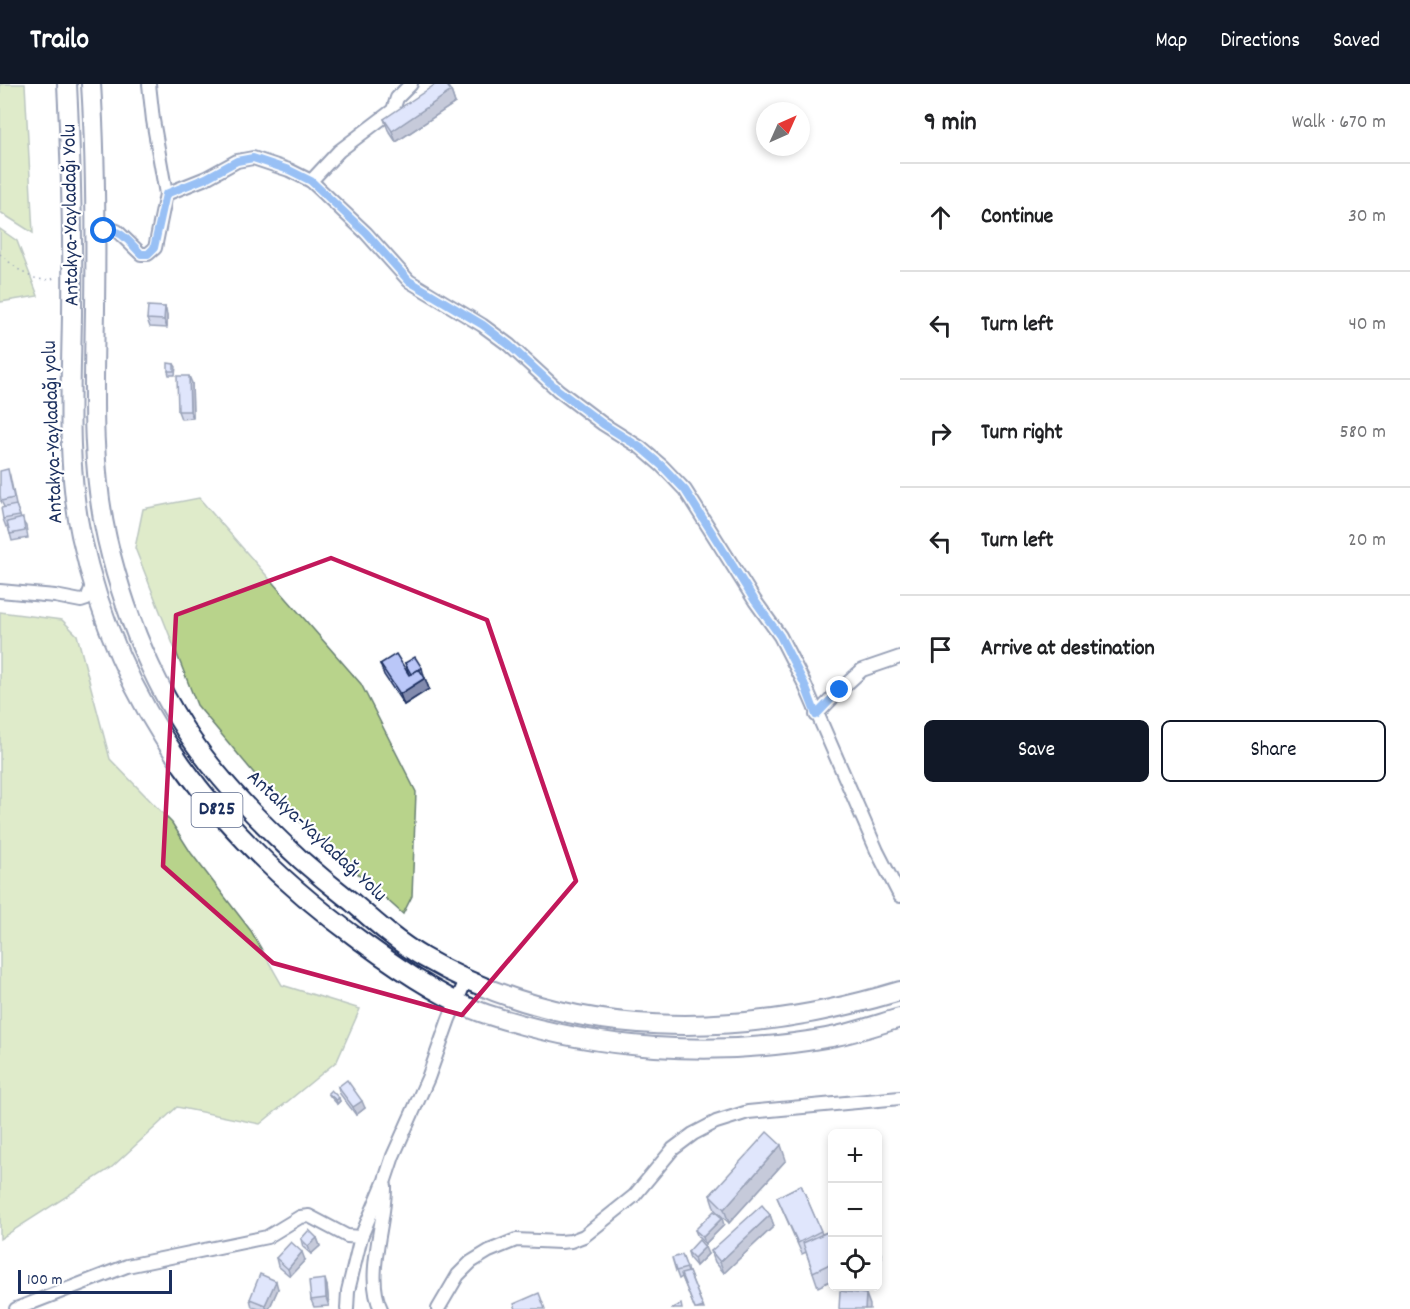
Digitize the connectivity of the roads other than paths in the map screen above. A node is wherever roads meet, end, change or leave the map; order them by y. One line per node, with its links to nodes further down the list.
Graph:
1 (67, 84): 8 (highway, Antakya-Yayladağı yolu / D825)
2 (91, 84): 7 (highway, Antakya-Yayladağı Yolu / D825)
3 (149, 84): 6 (street)
4 (411, 84): 5 (street)
5 (311, 181): 6 (street); 11 (street)
6 (166, 194): 7 (street)
7 (96, 236): 13 (highway, Antakya-Yayladağı Yolu / D825)
8 (94, 582): 9 (street); 15 (highway, Antakya-Yayladağı yolu / D825)
9 (0, 591)
10 (900, 657): 11 (street)
11 (816, 715): 12 (street)
12 (900, 896)
13 (466, 980): 14 (highway, Antakya-Yayladağı Yolu / D825); 15 (street)
14 (900, 992)
15 (458, 1001): 16 (highway, Antakya-Yayladağı yolu / D825); 18 (street)
16 (900, 1017)
17 (900, 1098): 23 (street)
18 (385, 1180): 19 (street); 22 (street)
19 (361, 1237): 20 (street); 21 (street)
20 (16, 1309)
21 (347, 1309)
22 (381, 1309)
23 (438, 1309)

